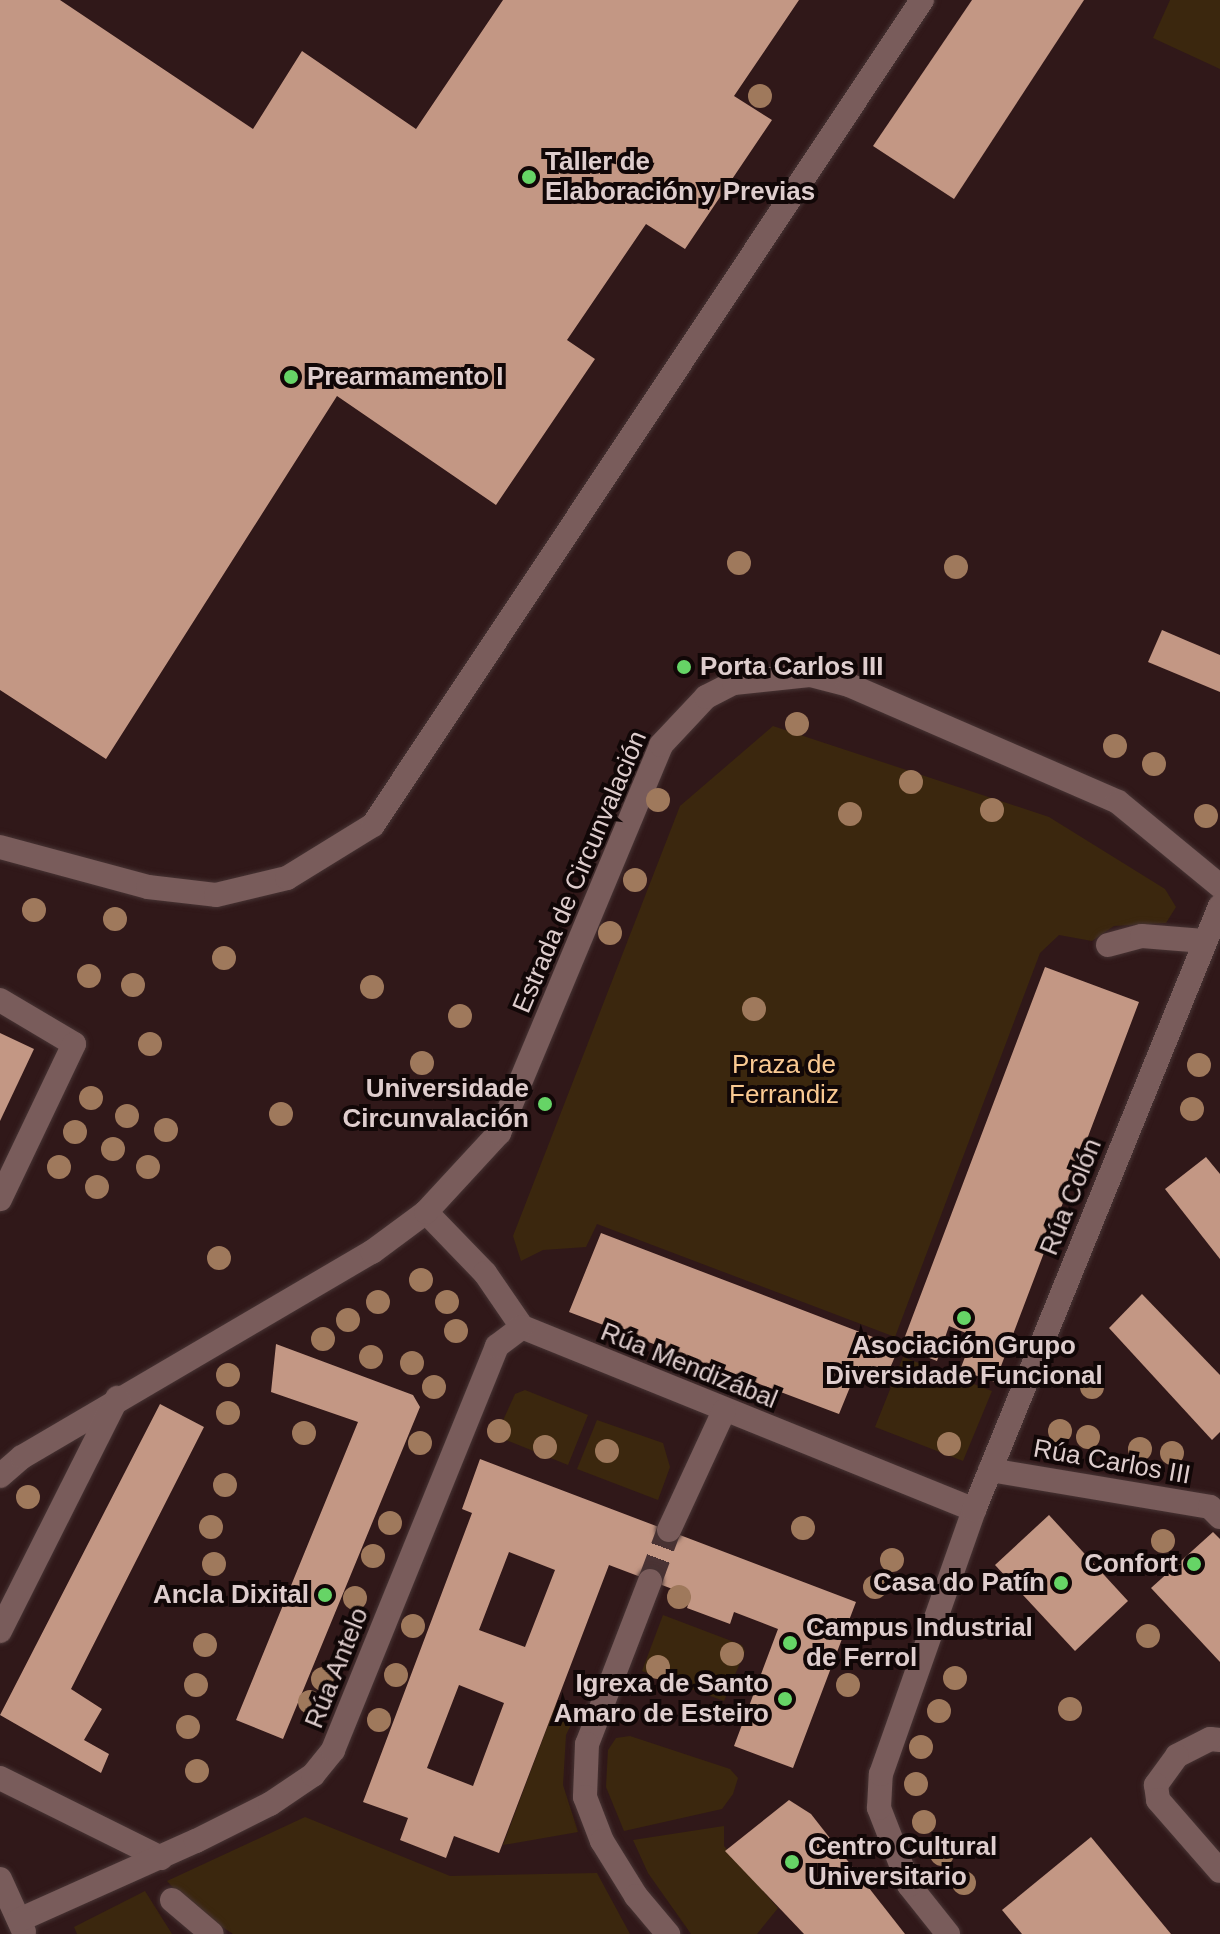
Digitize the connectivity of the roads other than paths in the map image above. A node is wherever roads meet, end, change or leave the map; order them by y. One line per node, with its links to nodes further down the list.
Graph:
1 (922, 0): 2 (street)
2 (0, 847)
3 (1220, 886): 9 (street, Estrada de Circunvalación)
4 (1220, 906): 5 (street, Rúa Colón)
5 (1204, 941): 6 (street); 13 (street, Rúa Colón)
6 (1108, 945)
7 (0, 1000): 8 (street)
8 (0, 1199)
9 (426, 1212): 10 (street); 11 (street, Estrada de Circunvalación)
10 (522, 1327): 12 (street, Rúa Mendizábal); 22 (street, Rúa Antelo)
11 (117, 1398): 14 (street, Estrada de Circunvalación); 19 (street)
12 (724, 1411): 16 (street, Rúa Mendizábal); 17 (street)
13 (990, 1470): 15 (street, Rúa Carlos III); 16 (street, Rúa Colón)
14 (0, 1476)
15 (1217, 1507)
16 (974, 1510): 29 (street, Rúa Colón)
17 (669, 1530)
18 (650, 1581): 28 (street)
19 (0, 1631)
20 (1220, 1740): 23 (street)
21 (0, 1778): 22 (street)
22 (161, 1858): 26 (street, Rúa Antelo)
23 (1220, 1871)
24 (0, 1879): 26 (street)
25 (172, 1900): 27 (street)
26 (22, 1927)
27 (212, 1934)
28 (668, 1934)
29 (948, 1934)

